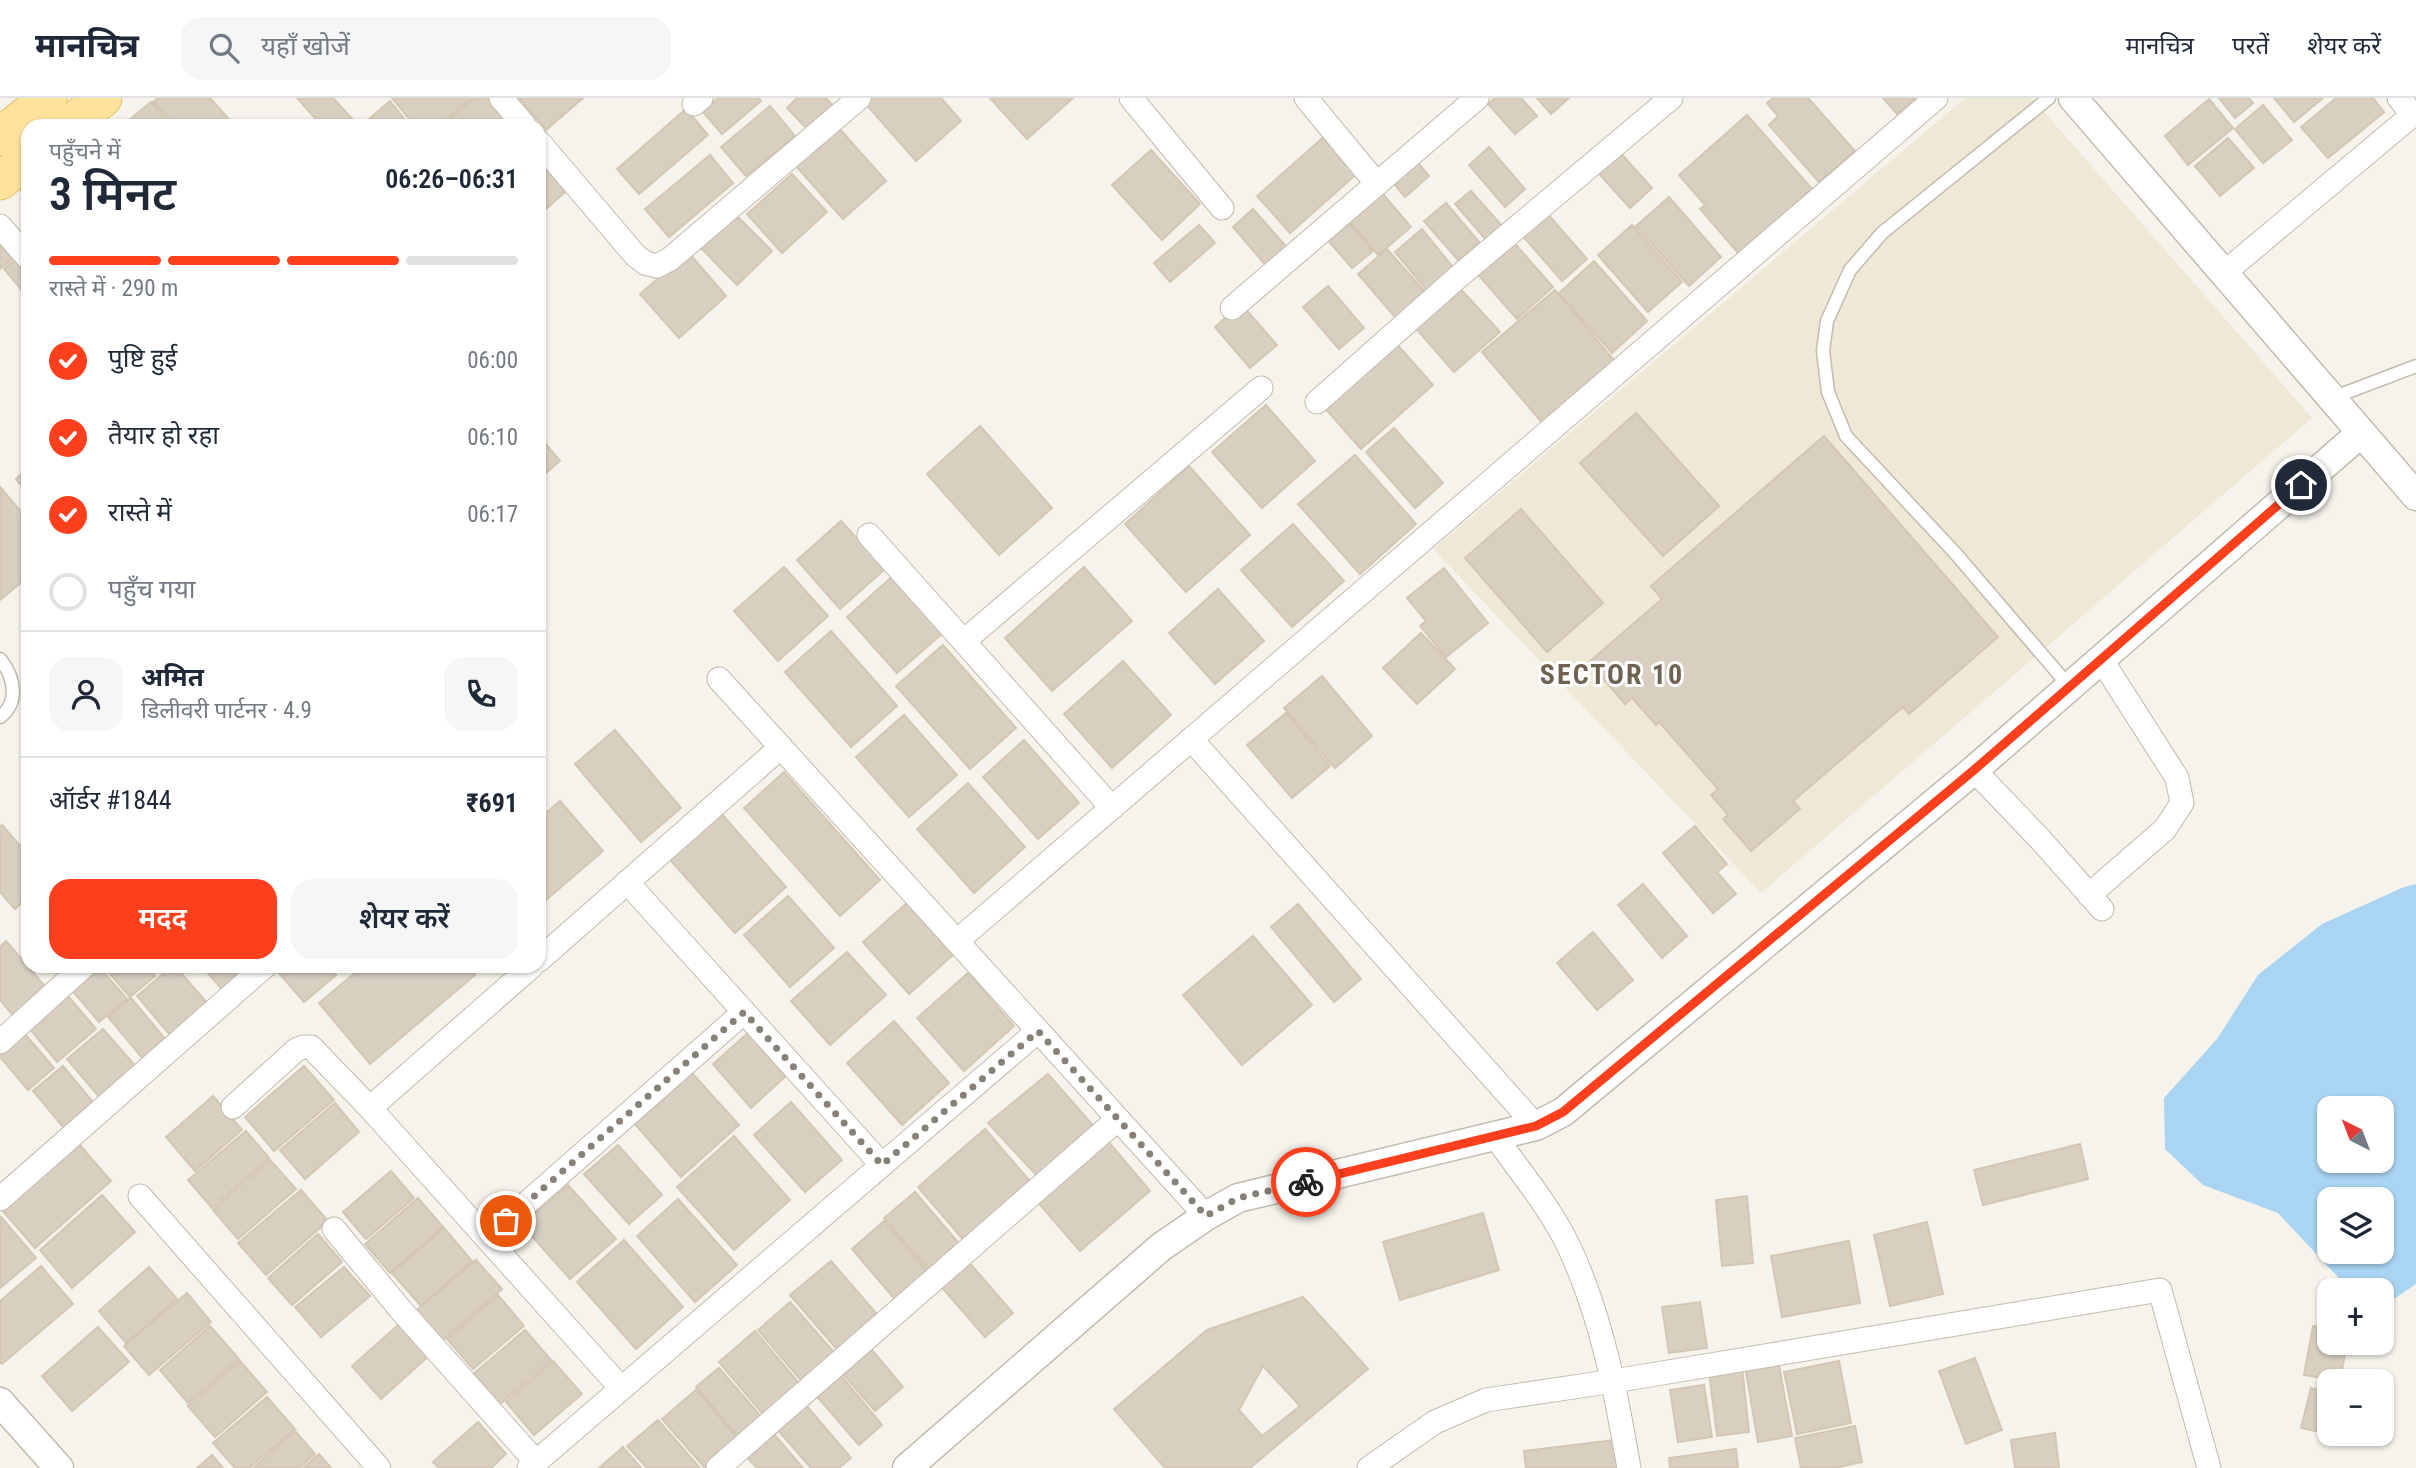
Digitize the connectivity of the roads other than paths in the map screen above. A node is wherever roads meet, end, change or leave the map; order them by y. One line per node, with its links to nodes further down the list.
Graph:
1 (48, 98): 13 (main road)
2 (103, 98): 14 (main road)
3 (501, 98): 15 (street)
4 (859, 98): 18 (street)
5 (1131, 98): 22 (street)
6 (1307, 98): 21 (street)
7 (1477, 98): 21 (street)
8 (1671, 98): 30 (street)
9 (1936, 98): 40 (street)
10 (2049, 98): 38 (lane)
11 (2073, 98): 25 (street)
12 (2409, 108): 25 (street)
13 (22, 119)
14 (77, 119)
15 (519, 119)
16 (21, 120): 17 (main road)
17 (0, 137)
18 (546, 150)
19 (21, 164): 20 (main road)
20 (0, 181)
21 (1377, 184): 26 (street)
22 (1222, 208)
23 (0, 226): 24 (street)
24 (21, 250)
25 (2224, 273): 29 (street)
26 (1232, 309)
27 (2416, 366): 29 (lane)
28 (1261, 388): 34 (street)
29 (2332, 398): 31 (street)
30 (1317, 402)
31 (2361, 433): 32 (street); 36 (street)
32 (2416, 496)
33 (869, 535): 34 (street)
34 (964, 641): 43 (street)
35 (0, 659): 39 (lane)
36 (2101, 659): 38 (street); 42 (street)
37 (719, 679): 41 (street)
38 (2069, 686): 42 (street)
39 (0, 718)
40 (1191, 739): 43 (street); 56 (street)
41 (781, 747): 44 (street); 45 (street)
42 (1974, 770): 56 (street)
43 (1112, 808): 45 (street)
44 (628, 882): 46 (street); 50 (street)
45 (957, 941): 51 (street)
46 (546, 954)
47 (76, 973): 52 (street)
48 (257, 973): 60 (street)
49 (524, 973): 54 (street)
50 (744, 1012): 58 (street); 63 (street)
51 (1038, 1031): 55 (street); 58 (street)
52 (0, 1042)
53 (233, 1107): 54 (street)
54 (370, 1108): 63 (street)
55 (1118, 1119): 61 (street); 70 (street)
56 (1536, 1126): 57 (street)
57 (1494, 1136): 61 (street); 64 (street)
58 (882, 1165): 65 (street)
59 (140, 1196): 69 (street)
60 (0, 1199)
61 (1206, 1216): 71 (street)
62 (334, 1229): 67 (street)
63 (486, 1238): 65 (street)
64 (1614, 1381): 72 (street); 73 (street); 74 (street)
65 (621, 1388): 67 (street)
66 (0, 1402): 68 (street)
67 (532, 1465)
68 (59, 1468)
69 (379, 1468)
70 (718, 1468)
71 (907, 1468)
72 (1369, 1468)
73 (1629, 1468)
74 (2209, 1468)

